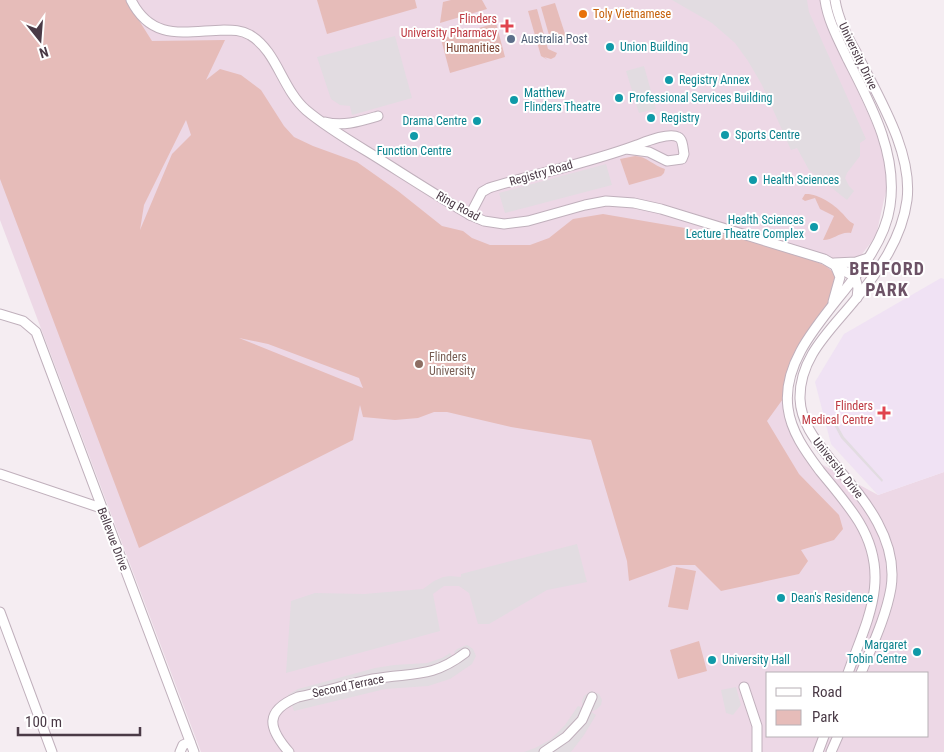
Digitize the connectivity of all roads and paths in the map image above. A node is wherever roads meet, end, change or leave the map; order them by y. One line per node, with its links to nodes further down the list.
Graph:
1 (131, 0): 5 (street, Ring Road)
2 (825, 0): 9 (street, University Drive)
3 (835, 0): 8 (street, University Drive)
4 (378, 116): 5 (street)
5 (320, 121): 7 (street, Ring Road)
6 (626, 149): 6 (street, Registry Road); 7 (street, Registry Road)
7 (470, 215): 10 (street, Ring Road)
8 (898, 232): 11 (street); 12 (street, University Drive)
9 (868, 258): 10 (street); 11 (street, University Drive)
10 (834, 263): 11 (street, Ring Road); 13 (street)
11 (855, 276): 12 (street); 13 (street, University Drive)
12 (857, 298): 20 (street, University Drive)
13 (832, 306): 19 (street, University Drive)
14 (0, 314): 16 (street, Bellevue Drive)
15 (0, 474): 16 (street)
16 (101, 508): 25 (street, Bellevue Drive)
17 (0, 612): 26 (street)
18 (465, 653): 29 (street, Second Terrace)
19 (848, 672)
20 (861, 672)
21 (744, 687): 31 (street)
22 (592, 697): 30 (street)
23 (824, 737): 32 (street)
24 (838, 737): 33 (street)
25 (190, 742): 27 (street); 28 (street, Bellevue Drive)
26 (52, 752)
27 (180, 752)
28 (194, 752)
29 (289, 752)
30 (544, 752)
31 (757, 752)
32 (818, 752)
33 (832, 752)

